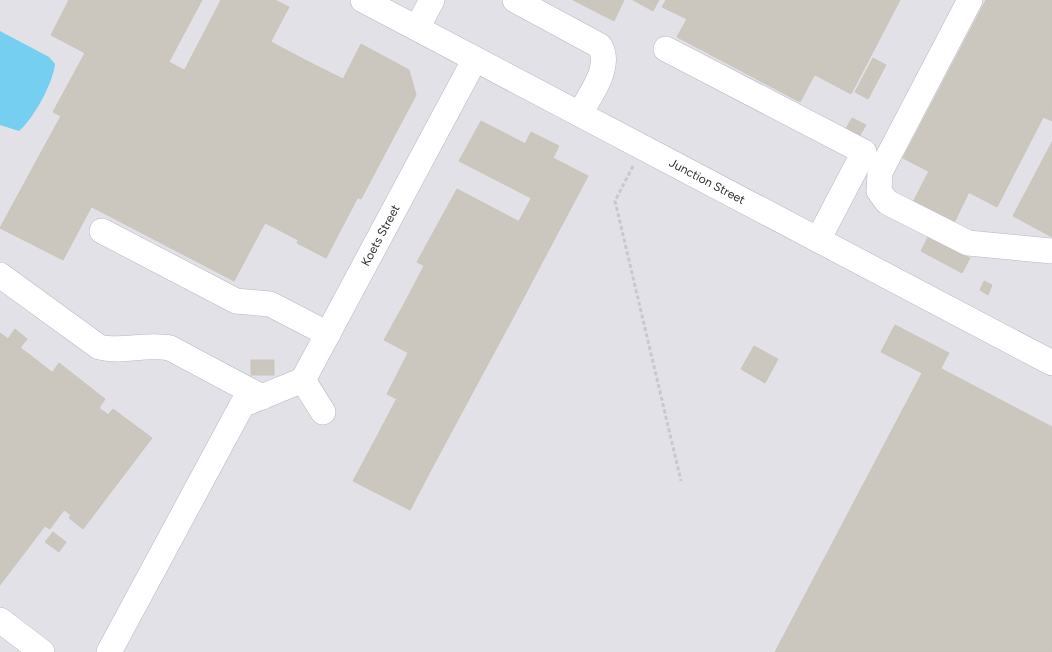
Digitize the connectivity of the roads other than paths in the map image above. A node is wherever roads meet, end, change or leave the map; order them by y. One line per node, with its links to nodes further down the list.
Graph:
1 (432, 0): 5 (street)
2 (514, 0): 8 (street)
3 (970, 0): 11 (street)
4 (379, 4): 5 (street, Junction Street)
5 (416, 28): 7 (street, Junction Street)
6 (666, 49): 10 (street)
7 (475, 59): 8 (street, Junction Street); 13 (street, Koets Street)
8 (580, 114): 10 (street, Junction Street)
9 (102, 231): 13 (street)
10 (818, 240): 14 (street, Junction Street)
11 (1052, 251)
12 (0, 275): 16 (street)
13 (328, 334): 15 (street, Koets Street)
14 (1052, 362)
15 (304, 380): 16 (street); 17 (street)
16 (262, 397): 20 (street)
17 (323, 412)
18 (0, 620): 19 (street)
19 (42, 652)
20 (109, 652)

